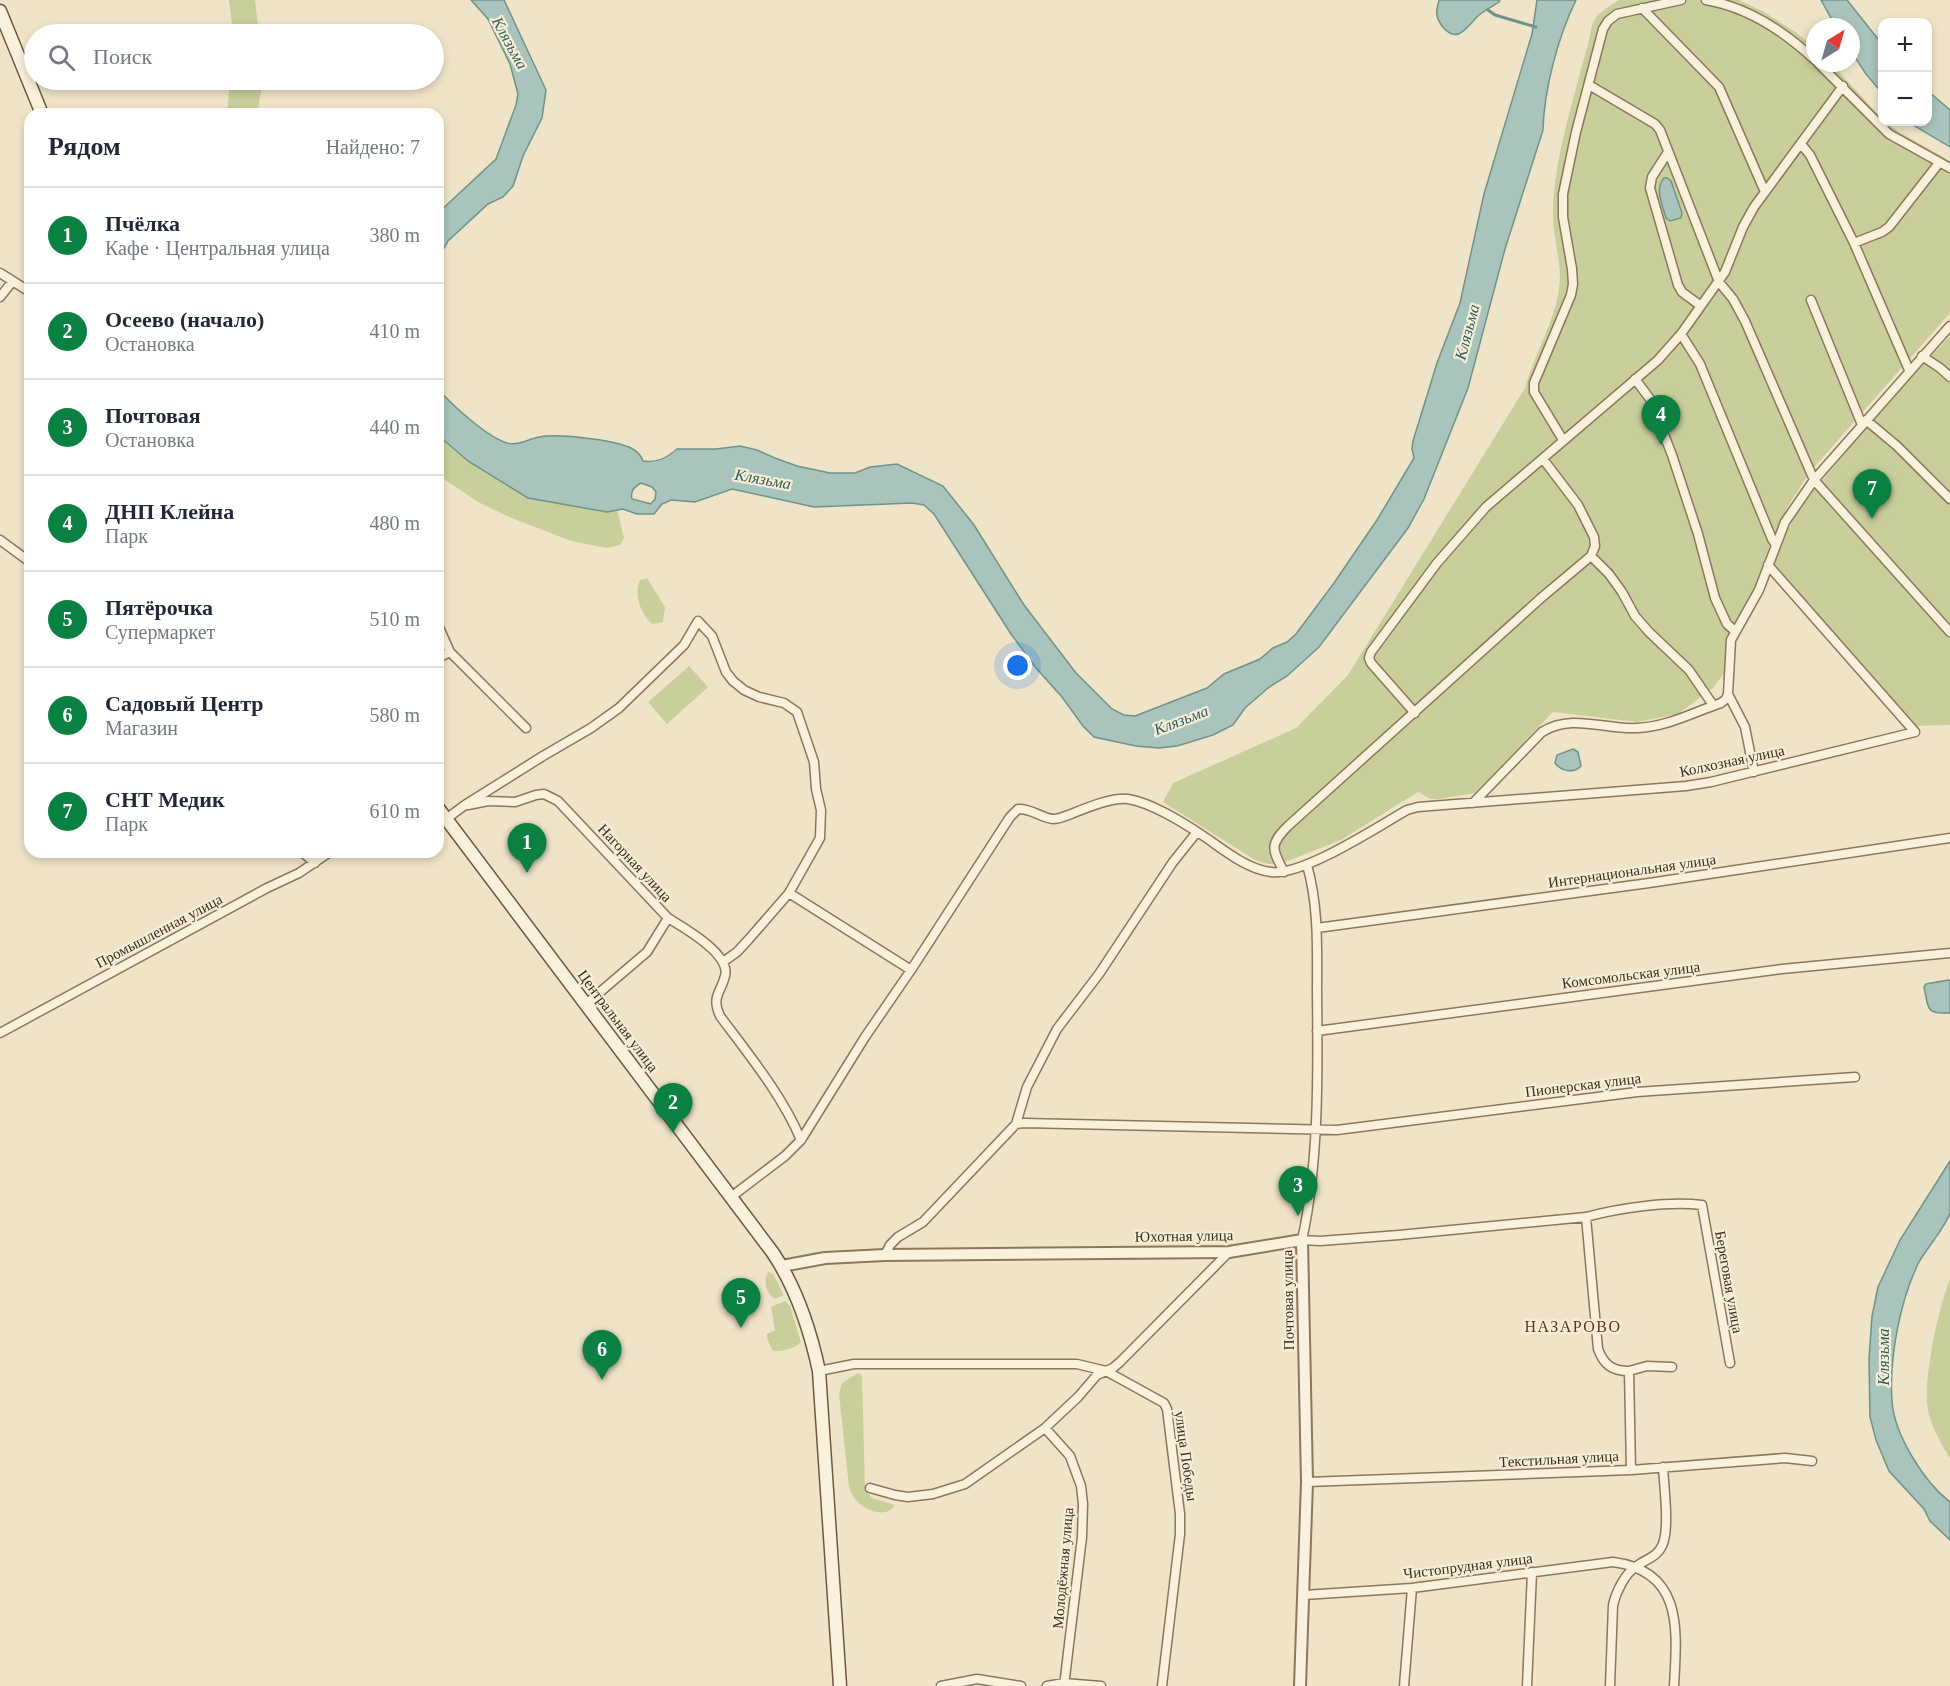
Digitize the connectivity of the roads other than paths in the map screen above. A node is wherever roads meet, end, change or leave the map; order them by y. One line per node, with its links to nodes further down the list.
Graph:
1 (1681, 0): 3 (street)
2 (1706, 0): 5 (street)
3 (1642, 8): 8 (street); 16 (street)
4 (0, 11): 6 (main road)
5 (1806, 53)
6 (24, 70)
7 (1828, 72): 9 (street)
8 (1589, 85): 13 (street); 32 (street)
9 (1843, 86): 12 (street); 14 (street)
10 (32, 90): 11 (main road)
11 (40, 108)
12 (1801, 144): 16 (street); 17 (street)
13 (1668, 152): 20 (street); 24 (street)
14 (1939, 163): 15 (street); 17 (street)
15 (1950, 168)
16 (1765, 192): 20 (street)
17 (1854, 243): 28 (street)
18 (0, 273): 19 (street)
19 (12, 282): 21 (street); 22 (street)
20 (1719, 282): 24 (street); 34 (street)
21 (24, 289)
22 (0, 297)
23 (1811, 300): 31 (street)
24 (1701, 306): 26 (street)
25 (1950, 326): 27 (street)
26 (1681, 334): 30 (street); 37 (street)
27 (1922, 356): 28 (street); 29 (street)
28 (1909, 370): 31 (street)
29 (1950, 377)
30 (1635, 379): 32 (street); 41 (street)
31 (1864, 423): 34 (street); 35 (street)
32 (1563, 440): 33 (street)
33 (1543, 459): 38 (street); 48 (street)
34 (1814, 480): 37 (street); 42 (street)
35 (1950, 499)
36 (0, 540): 39 (street)
37 (1776, 545): 40 (street)
38 (1591, 556): 47 (street); 48 (street)
39 (24, 558)
40 (1768, 565): 41 (street); 50 (street, Колхозная улица)
41 (1735, 631): 46 (street)
42 (1950, 632)
43 (444, 638): 44 (street)
44 (450, 651): 45 (street); 49 (street)
45 (444, 654)
46 (1728, 694): 47 (street); 50 (street)
47 (1713, 705): 51 (street)
48 (1415, 713): 61 (street)
49 (526, 728)
50 (1754, 772): 51 (street, Колхозная улица)
51 (1473, 802): 60 (street, Колхозная улица)
52 (465, 805): 54 (street); 62 (street); 63 (street, Нагорная улица)
53 (444, 815): 54 (main road, Центральная улица)
54 (447, 819): 68 (main road, Центральная улица)
55 (1193, 830): 61 (street); 67 (street); 72 (street)
56 (1950, 838): 64 (street, Интернациональная улица)
57 (309, 858): 59 (street)
58 (322, 858): 59 (street, Промышленная улица)
59 (315, 863): 70 (street, Промышленная улица)
60 (1307, 865): 61 (street); 64 (street, Почтовая улица)
61 (1284, 872)
62 (789, 893): 66 (street); 67 (street)
63 (668, 918): 66 (street, Нагорная улица); 68 (street)
64 (1317, 928): 69 (street, Почтовая улица)
65 (1950, 952): 69 (street, Комсомольская улица)
66 (723, 962): 74 (street)
67 (911, 970): 74 (street)
68 (586, 1004): 75 (main road, Центральная улица)
69 (1317, 1031): 73 (street, Почтовая улица)
70 (0, 1033)
71 (1855, 1077): 73 (street, Пионерская улица)
72 (1016, 1124): 73 (street, Пионерская улица); 80 (street)
73 (1315, 1129): 78 (street, Почтовая улица)
74 (801, 1140): 75 (street)
75 (731, 1197): 81 (main road, Центральная улица)
76 (1702, 1205): 77 (street, Юхотная улица); 82 (street, Береговая улица)
77 (1586, 1217): 78 (street, Юхотная улица); 86 (street)
78 (1302, 1240): 79 (street, Юхотная улица); 91 (street, Почтовая улица)
79 (1229, 1252): 80 (street, Юхотная улица); 85 (street)
80 (885, 1255): 81 (street, Юхотная улица)
81 (782, 1266): 84 (main road, Центральная улица)
82 (1730, 1363)
83 (1672, 1367): 86 (street)
84 (819, 1371): 85 (street, улица Победы); 99 (main road, Центральная улица)
85 (1106, 1371): 87 (street); 104 (street, улица Победы)
86 (1629, 1371): 90 (street)
87 (1045, 1428): 92 (street); 98 (street, Молодёжная улица)
88 (1812, 1461): 89 (street, Текстильная улица)
89 (1663, 1467): 90 (street, Текстильная улица); 93 (street)
90 (1631, 1470): 91 (street, Текстильная улица)
91 (1307, 1482): 96 (street, Почтовая улица)
92 (870, 1488)
93 (1635, 1566): 94 (street, Чистопрудная улица); 108 (street); 109 (street)
94 (1532, 1572): 95 (street, Чистопрудная улица); 107 (street)
95 (1412, 1588): 96 (street, Чистопрудная улица); 106 (street)
96 (1304, 1595): 105 (street, Почтовая улица)
97 (987, 1683): 100 (street); 101 (street)
98 (1064, 1684): 102 (street); 103 (street)
99 (840, 1686)
100 (941, 1686)
101 (1021, 1686)
102 (1047, 1686)
103 (1101, 1686)
104 (1162, 1686)
105 (1300, 1686)
106 (1404, 1686)
107 (1527, 1686)
108 (1610, 1686)
109 (1674, 1686)

